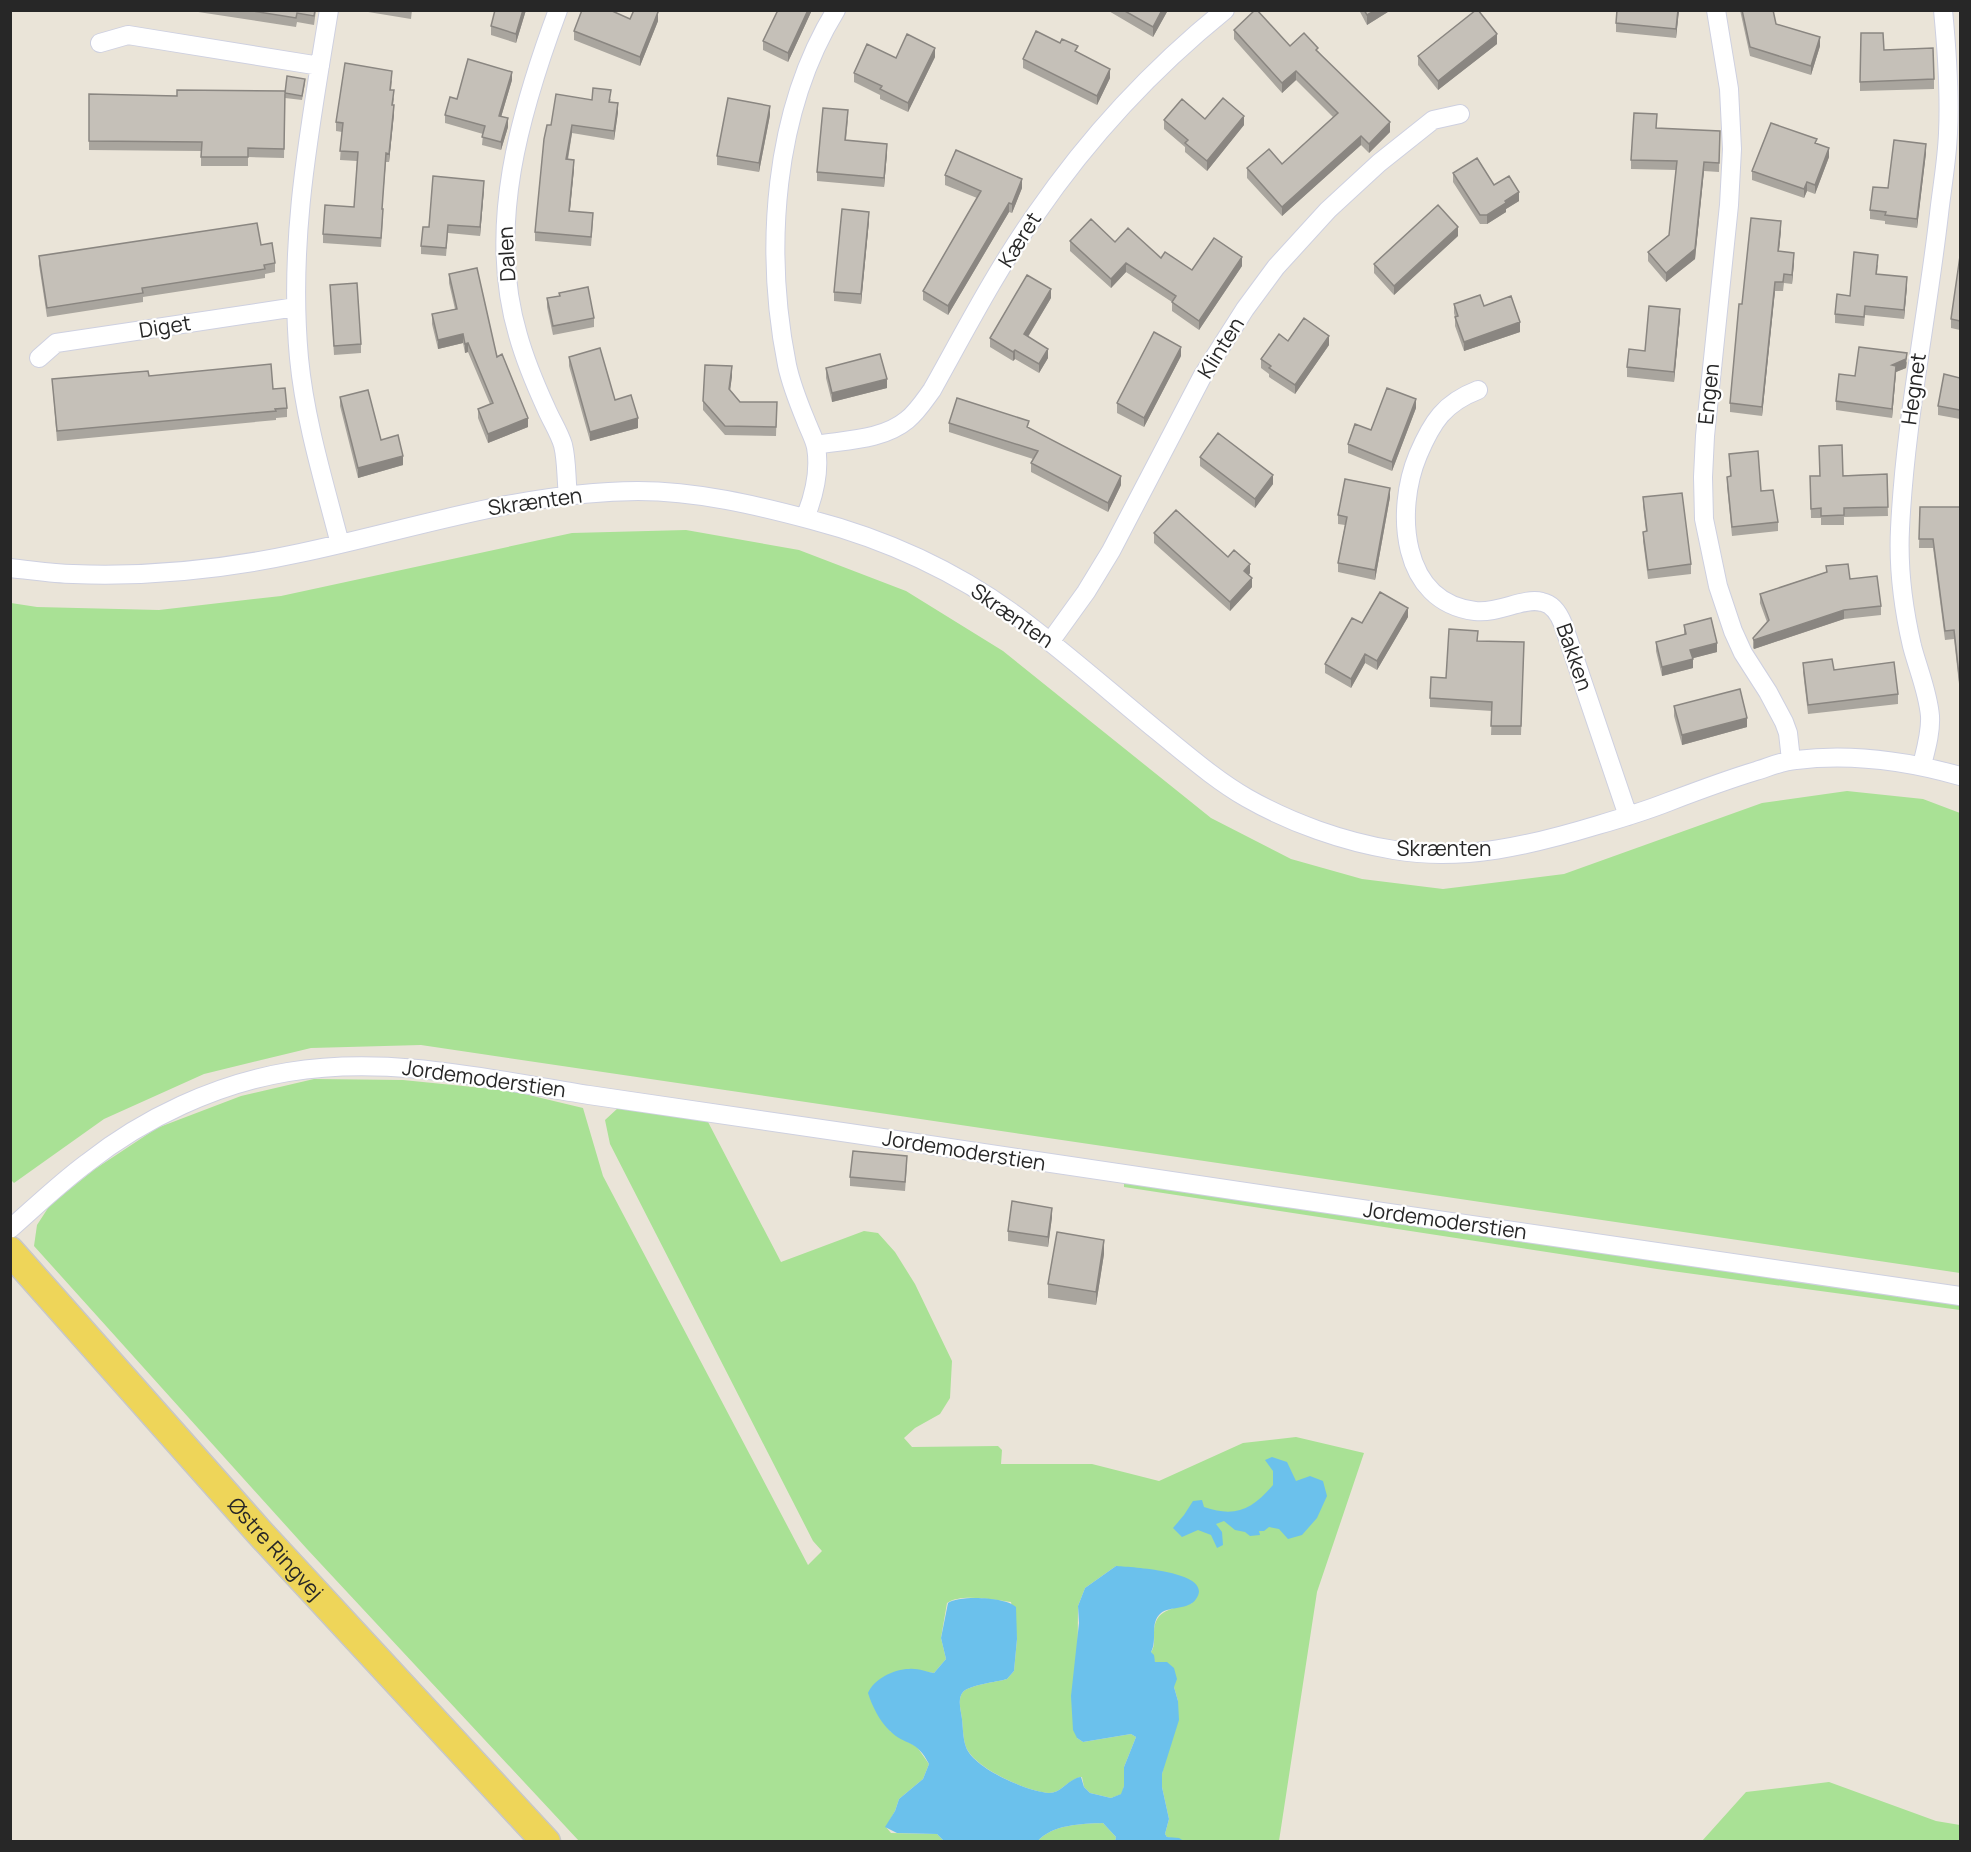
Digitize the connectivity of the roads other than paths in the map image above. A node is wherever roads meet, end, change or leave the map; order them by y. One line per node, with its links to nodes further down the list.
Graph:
1 (329, 10): 8 (street)
2 (558, 10): 14 (street, Dalen)
3 (836, 10): 13 (street)
4 (1225, 10): 13 (street, Kæret)
5 (1716, 10): 19 (street, Engen)
6 (1943, 10): 20 (street, Hegnet)
7 (100, 43): 8 (street)
8 (320, 66): 10 (street)
9 (1460, 114): 18 (street, Klinten)
10 (296, 307): 11 (street, Diget); 16 (street)
11 (39, 358)
12 (1478, 390): 22 (street, Bakken)
13 (816, 445): 15 (street)
14 (568, 495): 15 (street, Skrænten); 16 (street, Skrænten)
15 (805, 518): 18 (street, Skrænten)
16 (340, 544): 17 (street, Skrænten)
17 (10, 568)
18 (1050, 642): 22 (street, Skrænten)
19 (1791, 760): 20 (street, Skrænten); 22 (street, Skrænten)
20 (1922, 765): 21 (street, Skrænten)
21 (1960, 776)
22 (1628, 816)
23 (10, 1229): 25 (street, Jordemoderstien)
24 (10, 1251): 26 (main road, Østre Ringvej)
25 (1960, 1296)
26 (546, 1842)

